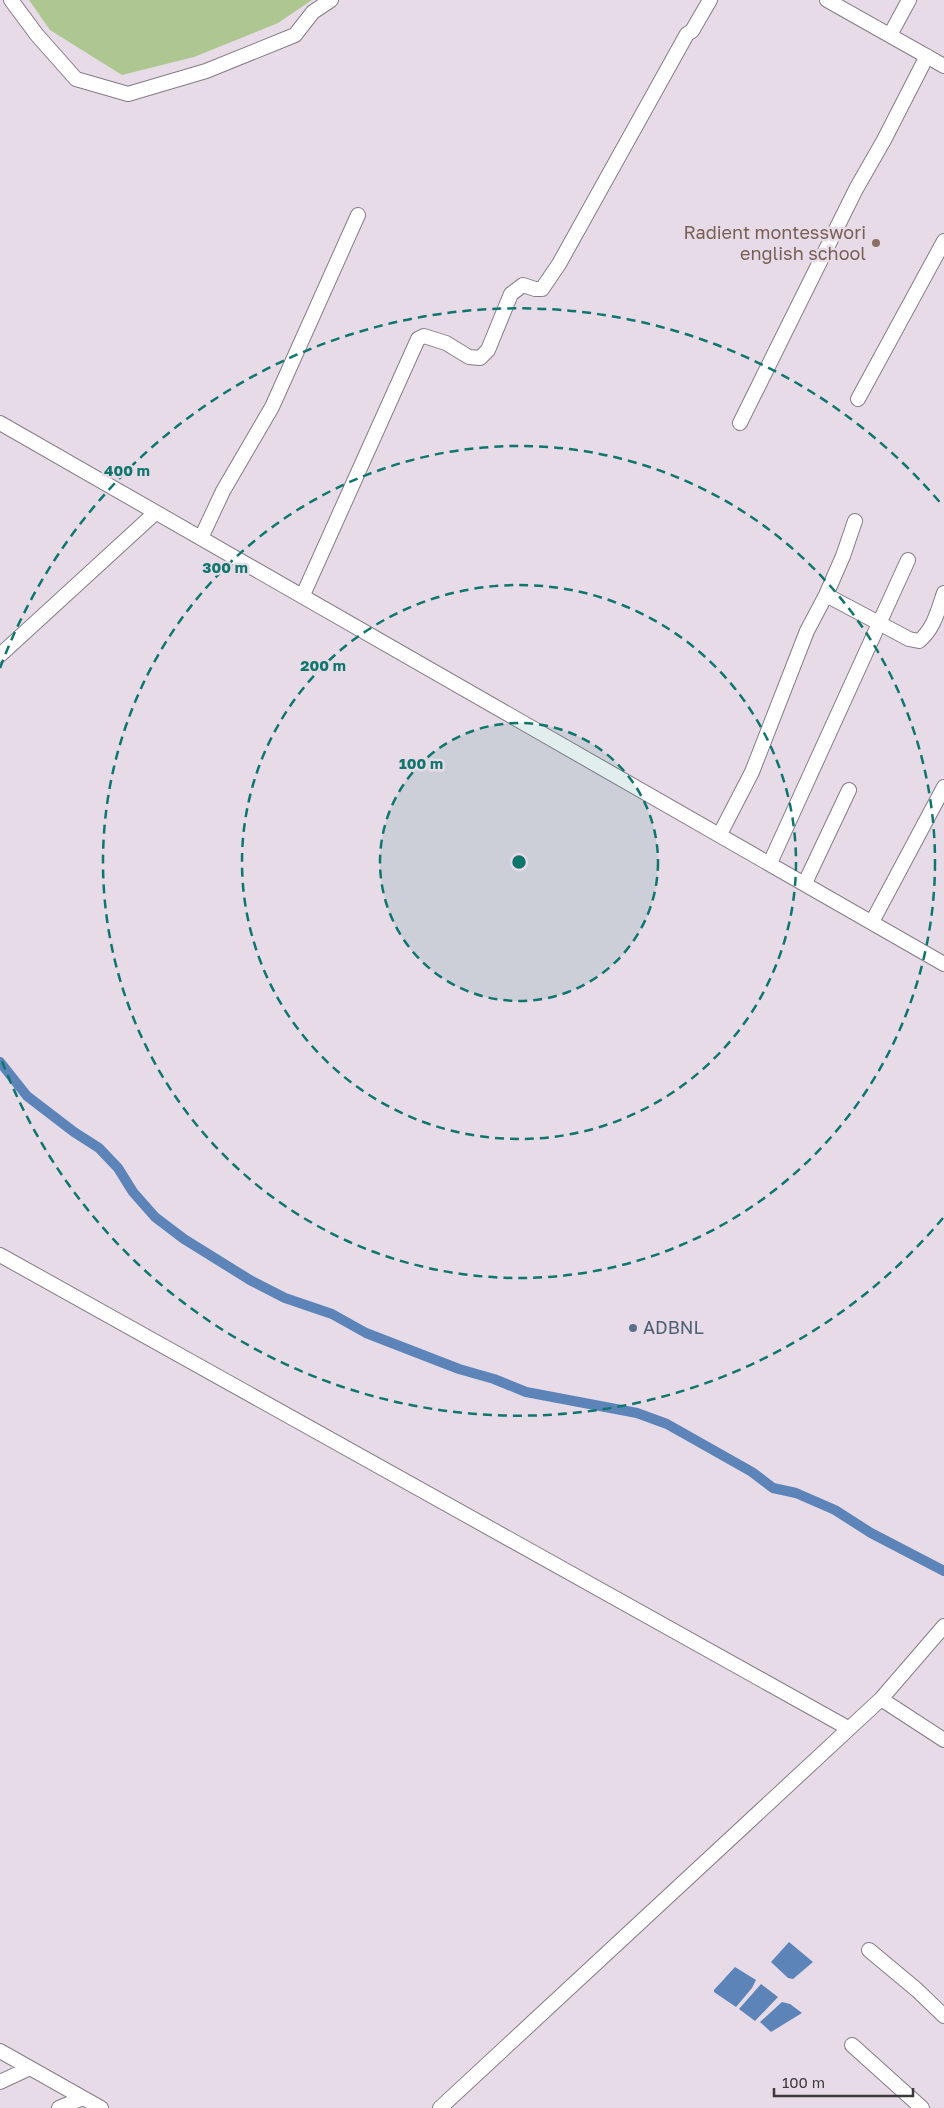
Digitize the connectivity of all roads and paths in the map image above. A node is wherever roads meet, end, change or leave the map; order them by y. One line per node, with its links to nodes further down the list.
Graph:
1 (11, 0): 2 (street)
2 (331, 0)
3 (710, 0): 19 (street)
4 (827, 0): 6 (street)
5 (909, 0): 6 (street)
6 (890, 35): 7 (street)
7 (927, 56): 8 (street); 13 (street)
8 (944, 66)
9 (358, 215): 16 (street)
10 (944, 241): 11 (street)
11 (858, 399)
12 (0, 423): 14 (street)
13 (740, 423)
14 (155, 513): 16 (street); 22 (street)
15 (855, 521): 20 (street)
16 (201, 538): 19 (street)
17 (908, 560): 21 (street)
18 (944, 593): 21 (street)
19 (303, 595): 25 (street)
20 (826, 595): 21 (street); 25 (street)
21 (879, 623): 26 (street)
22 (0, 655)
23 (944, 787): 28 (street)
24 (849, 790): 27 (street)
25 (720, 834): 26 (street)
26 (770, 863): 27 (street)
27 (805, 884): 28 (street)
28 (872, 922): 29 (street)
29 (944, 964)
30 (0, 1255): 33 (street)
31 (941, 1633): 32 (street)
32 (881, 1699): 33 (street); 34 (street)
33 (848, 1728): 44 (street)
34 (944, 1740)
35 (869, 1950): 36 (street)
36 (944, 2016)
37 (852, 2045): 45 (street)
38 (0, 2051): 39 (street)
39 (30, 2068): 40 (street); 41 (street)
40 (0, 2082)
41 (83, 2098): 42 (street); 43 (street)
42 (59, 2108)
43 (101, 2108)
44 (440, 2108)
45 (922, 2108)

